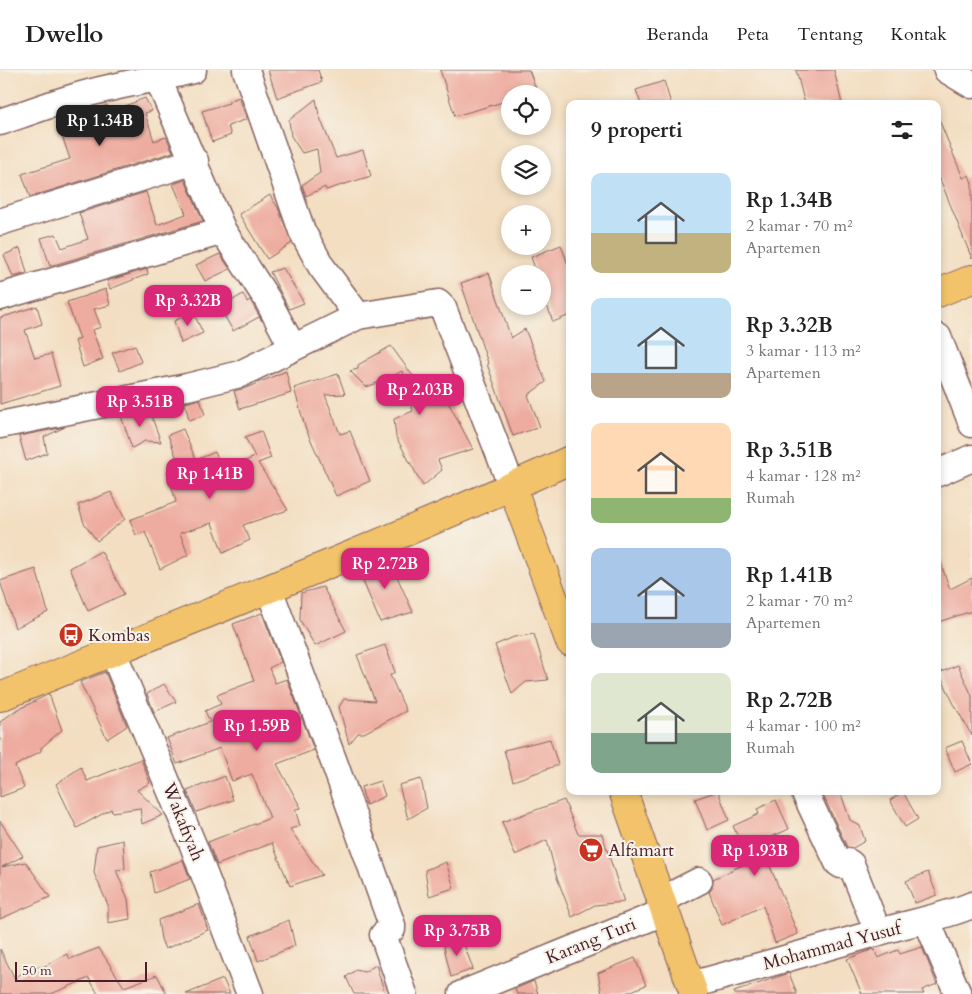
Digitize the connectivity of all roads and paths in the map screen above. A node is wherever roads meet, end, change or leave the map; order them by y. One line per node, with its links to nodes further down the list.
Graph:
1 (193, 70): 4 (street)
2 (246, 70): 13 (street)
3 (947, 70): 5 (street)
4 (158, 79): 6 (street); 7 (street)
5 (972, 85)
6 (0, 122)
7 (195, 161): 8 (street); 9 (street)
8 (0, 222)
9 (223, 231): 12 (street); 15 (street)
10 (972, 279): 11 (main road)
11 (941, 292)
12 (0, 297)
13 (358, 316): 15 (street); 21 (street)
14 (941, 345): 16 (street)
15 (293, 348): 17 (street)
16 (972, 424)
17 (0, 425)
18 (972, 458): 20 (street)
19 (566, 462): 21 (main road)
20 (941, 472)
21 (512, 486): 22 (main road); 23 (main road)
22 (269, 589): 24 (main road); 35 (street)
23 (566, 631)
24 (113, 652): 25 (main road); 34 (street, Wakafiyah)
25 (0, 697)
26 (624, 795): 30 (main road)
27 (806, 795): 32 (street)
28 (699, 882): 30 (street, Karang Turi)
29 (972, 905): 31 (street, Mohammad Yusuf)
30 (662, 906): 33 (main road); 36 (street, Karang Turi)
31 (927, 921): 32 (street, Mohammad Yusuf); 37 (street)
32 (878, 932): 33 (street, Mohammad Yusuf)
33 (692, 989)
34 (250, 994)
35 (404, 994)
36 (462, 994)
37 (958, 994)

